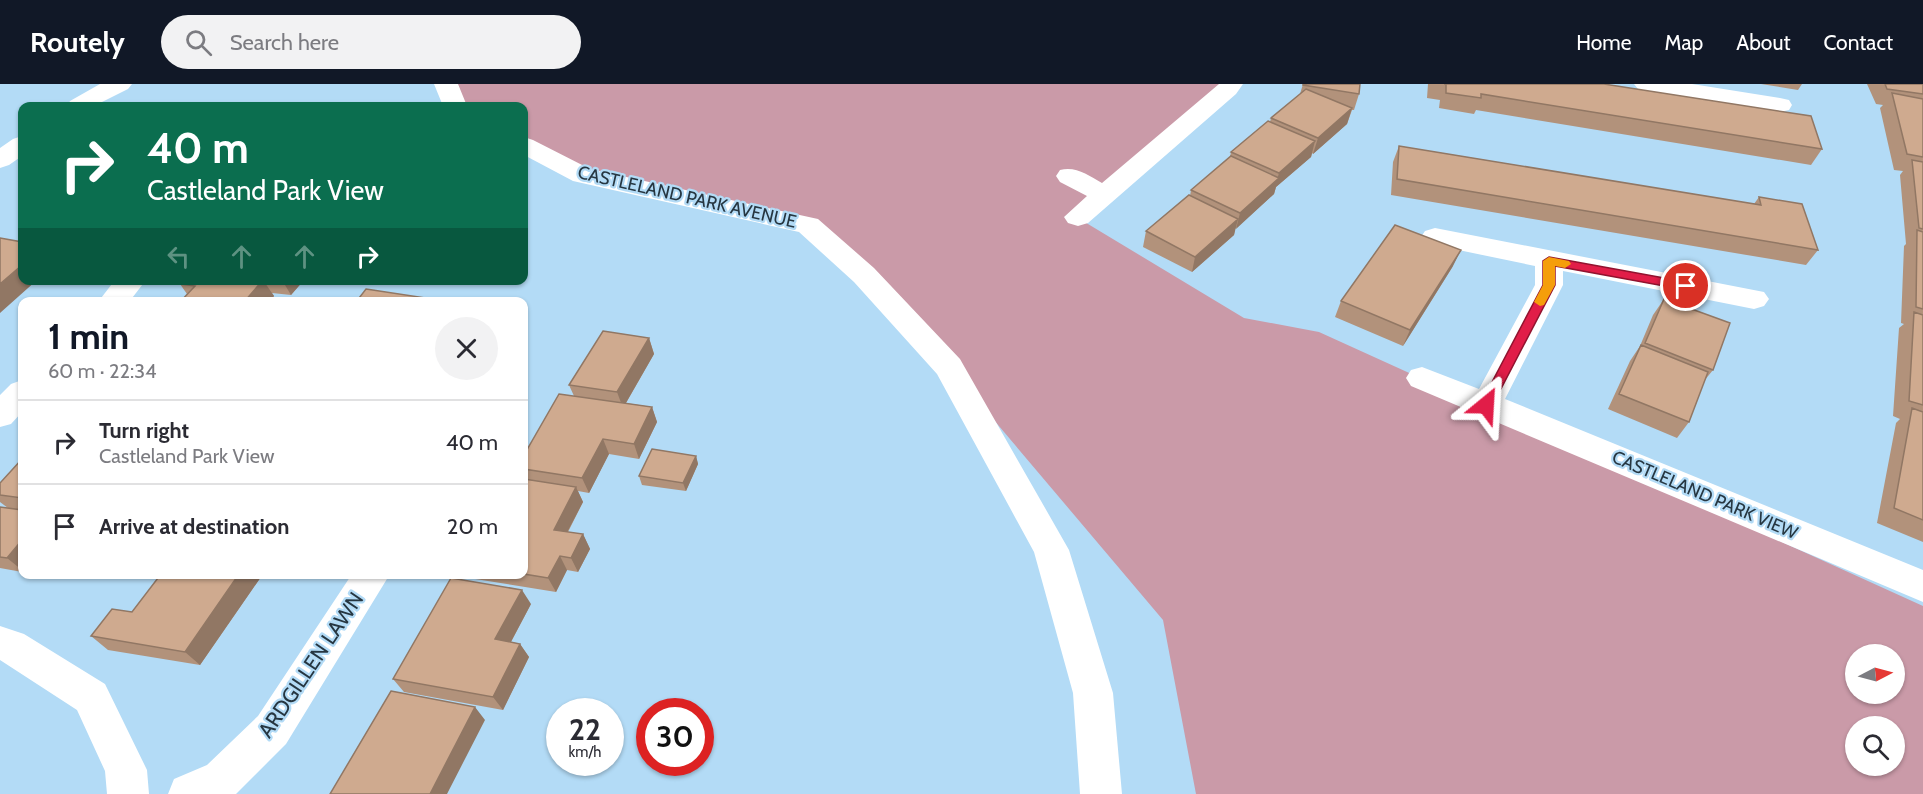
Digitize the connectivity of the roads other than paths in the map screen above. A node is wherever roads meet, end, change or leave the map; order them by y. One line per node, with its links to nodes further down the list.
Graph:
1 (120, 84): 5 (street)
2 (446, 84): 6 (street)
3 (1231, 84): 12 (street)
4 (1646, 84): 7 (street)
5 (85, 102)
6 (453, 102)
7 (1780, 105)
8 (18, 147): 10 (street)
9 (528, 147): 28 (street, CASTLELAND PARK AVENUE)
10 (0, 160)
11 (1069, 176): 12 (street)
12 (1104, 194): 13 (street)
13 (1078, 217)
14 (1435, 237): 15 (street)
15 (1549, 261): 18 (street); 21 (street)
16 (127, 285): 17 (street)
17 (117, 297)
18 (1754, 299)
19 (1422, 378): 21 (street, CASTLELAND PARK VIEW)
20 (18, 396): 22 (street)
21 (1486, 405): 24 (street, CASTLELAND PARK VIEW)
22 (0, 415)
23 (369, 579): 27 (street, ARDGILLEN LAWN)
24 (1923, 586)
25 (0, 643): 26 (street)
26 (128, 794)
27 (189, 794)
28 (1101, 794)

